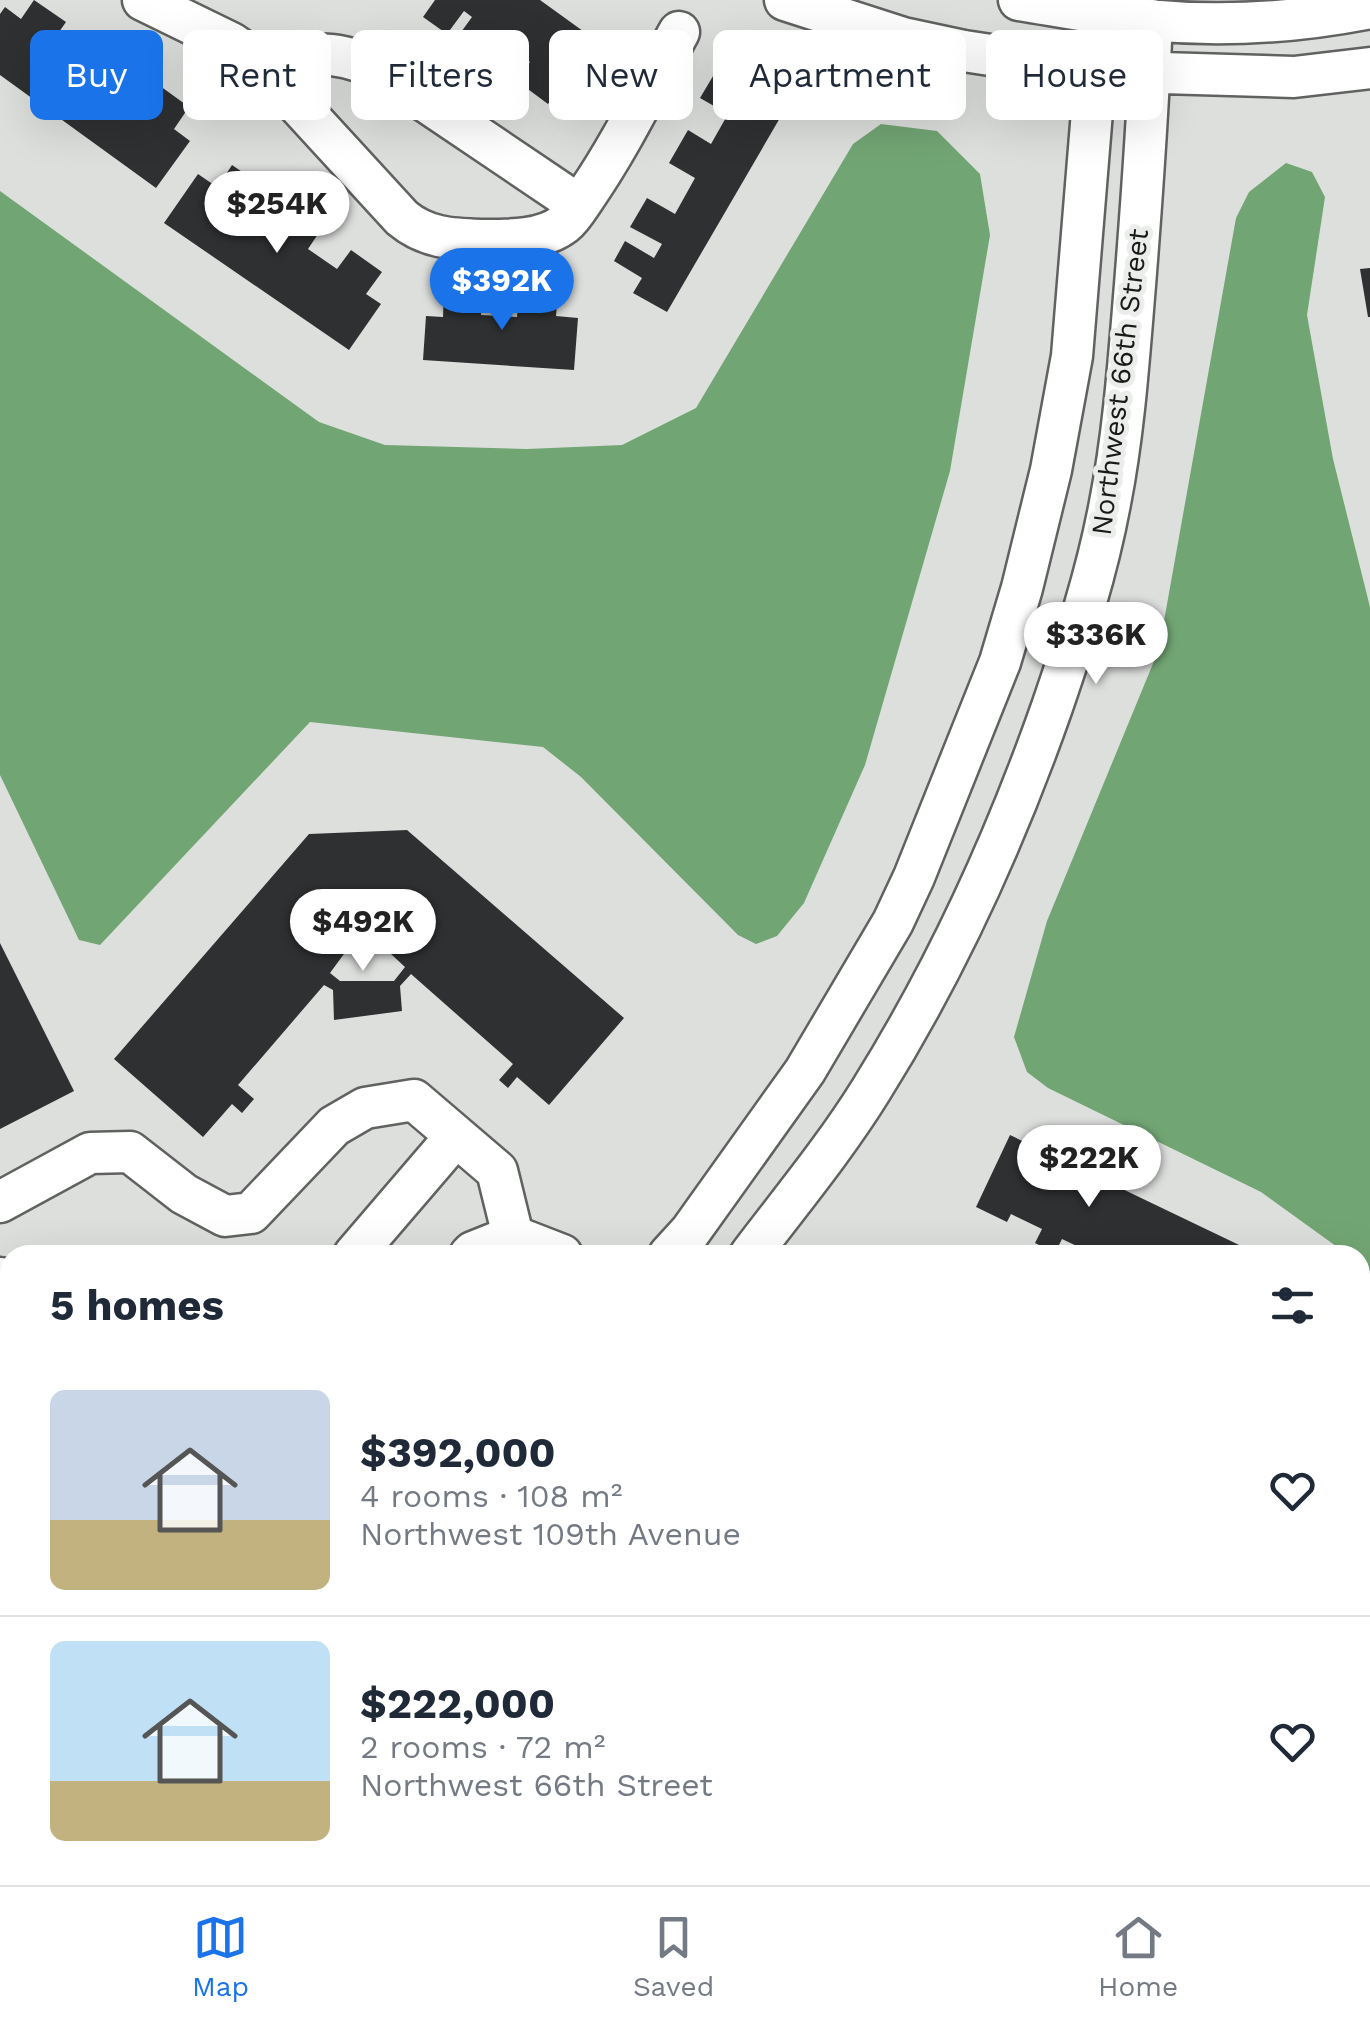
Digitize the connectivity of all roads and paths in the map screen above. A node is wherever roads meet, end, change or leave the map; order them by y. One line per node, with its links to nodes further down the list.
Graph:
1 (143, 0): 7 (street)
2 (786, 0): 11 (street)
3 (1020, 0): 5 (street)
4 (1370, 8): 6 (street)
5 (1100, 14): 6 (street); 8 (street, Northwest 66th Street)
6 (1152, 20): 9 (street, Northwest 66th Street)
7 (204, 30)
8 (1098, 30)
9 (1151, 30)
10 (331, 54): 18 (street)
11 (986, 54)
12 (1370, 68): 13 (street)
13 (1163, 74)
14 (311, 120): 18 (street)
15 (630, 120): 18 (street)
16 (1091, 120): 25 (street, Northwest 66th Street)
17 (1146, 120): 26 (street, Northwest 66th Street)
18 (579, 205)
19 (456, 1136): 20 (street); 21 (street); 22 (street)
20 (0, 1202)
21 (512, 1236): 23 (street); 24 (street)
22 (363, 1245)
23 (490, 1245)
24 (536, 1245)
25 (678, 1245)
26 (758, 1245)

